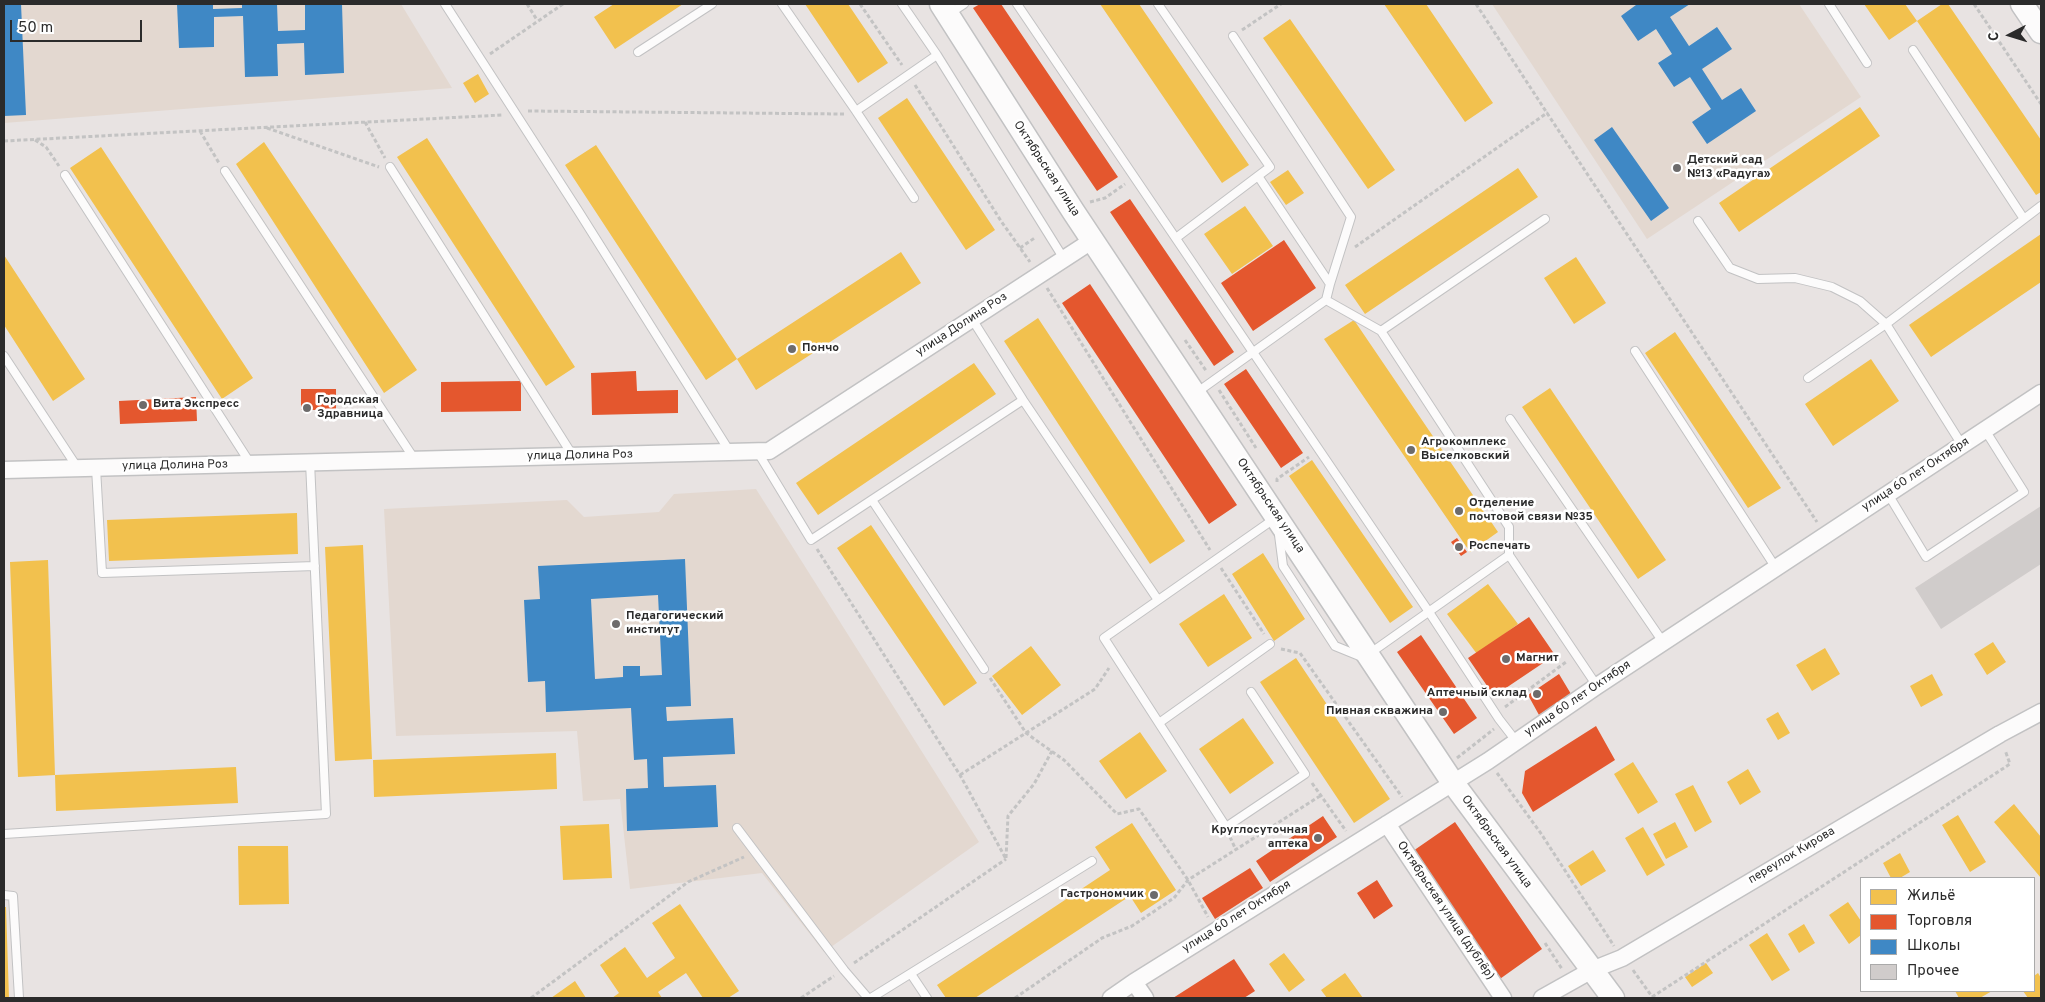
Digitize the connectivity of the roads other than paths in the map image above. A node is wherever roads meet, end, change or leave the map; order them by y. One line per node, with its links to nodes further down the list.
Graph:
1 (445, 4): 45 (lane)
2 (712, 4): 13 (lane)
3 (782, 4): 16 (lane)
4 (902, 4): 14 (lane)
5 (1017, 4): 26 (lane)
6 (1158, 4): 20 (lane)
7 (1829, 4): 15 (lane)
8 (2022, 4): 10 (main road)
9 (951, 7): 27 (main road, Октябрьская улица)
10 (2041, 32)
11 (1234, 36): 29 (lane)
12 (1913, 50): 24 (lane)
13 (638, 52)
14 (937, 55): 16 (lane); 28 (lane)
15 (1867, 63)
16 (856, 111): 21 (lane)
17 (390, 167): 46 (lane)
18 (225, 171): 47 (lane)
19 (65, 175): 49 (lane)
20 (1258, 176): 26 (lane); 29 (lane)
21 (914, 198)
22 (2041, 206): 24 (lane)
23 (1545, 219): 33 (lane)
24 (2024, 219): 32 (lane)
25 (1698, 221): 32 (lane)
26 (1176, 238): 35 (lane)
27 (1093, 240): 28 (street, улица Долина Роз); 38 (main road, Октябрьская улица)
28 (1064, 259): 31 (street, улица Долина Роз)
29 (1330, 284): 30 (lane)
30 (1326, 300): 33 (lane); 35 (lane)
31 (972, 319): 40 (lane); 44 (street, улица Долина Роз)
32 (1886, 324): 37 (lane); 43 (lane)
33 (1382, 331): 56 (lane)
34 (1635, 351): 58 (lane)
35 (1252, 352): 38 (lane); 60 (lane)
36 (4, 356): 50 (lane)
37 (1808, 378)
38 (1195, 393): 55 (main road, Октябрьская улица)
39 (2041, 393): 42 (street, улица 60 лет Октября)
40 (1023, 400): 54 (lane); 59 (lane)
41 (1510, 419): 61 (lane)
42 (1985, 430): 43 (street, улица 60 лет Октября); 53 (lane)
43 (1962, 445): 53 (street, улица 60 лет Октября)
44 (758, 451): 45 (street, улица Долина Роз); 54 (lane)
45 (730, 452): 46 (street, улица Долина Роз)
46 (573, 456): 47 (street, улица Долина Роз)
47 (414, 460): 48 (street, улица Долина Роз)
48 (310, 462): 49 (street, улица Долина Роз); 57 (lane)
49 (251, 464): 51 (street, улица Долина Роз)
50 (78, 468): 51 (street, улица Долина Роз); 52 (street, улица Долина Роз)
51 (96, 468): 57 (lane)
52 (4, 470)
53 (1888, 494): 58 (street, улица 60 лет Октября)
54 (872, 500): 64 (lane)
55 (1277, 517): 59 (lane); 63 (main road, Октябрьская улица)
56 (1510, 555): 60 (lane); 65 (lane)
57 (314, 566): 73 (lane)
58 (1776, 568): 61 (street, улица 60 лет Октября)
59 (1158, 600): 68 (lane)
60 (1428, 612): 63 (lane); 69 (lane)
61 (1663, 642): 65 (street, улица 60 лет Октября)
62 (1270, 644): 68 (lane)
63 (1370, 657): 70 (main road, Октябрьская улица)
64 (984, 669)
65 (1597, 686): 69 (street, улица 60 лет Октября)
66 (1251, 692): 68 (lane)
67 (2041, 712): 76 (street, переулок Кирова)
68 (1159, 723)
69 (1516, 741): 70 (street, улица 60 лет Октября)
70 (1453, 783): 71 (street, улица 60 лет Октября); 76 (main road, Октябрьская улица)
71 (1387, 824): 78 (street, улица 60 лет Октября); 84 (street, Октябрьская улица (дублёр))
72 (737, 828): 80 (lane)
73 (4, 834)
74 (1092, 861): 77 (lane)
75 (4, 895): 79 (lane)
76 (1592, 970): 85 (street, переулок Кирова); 86 (main road, Октябрьская улица)
77 (911, 974): 80 (lane); 81 (lane)
78 (1134, 982): 82 (street, улица 60 лет Октября); 83 (street)
79 (19, 998)
80 (869, 998)
81 (927, 998)
82 (1111, 998)
83 (1145, 998)
84 (1503, 998)
85 (1542, 998)
86 (1613, 998)

